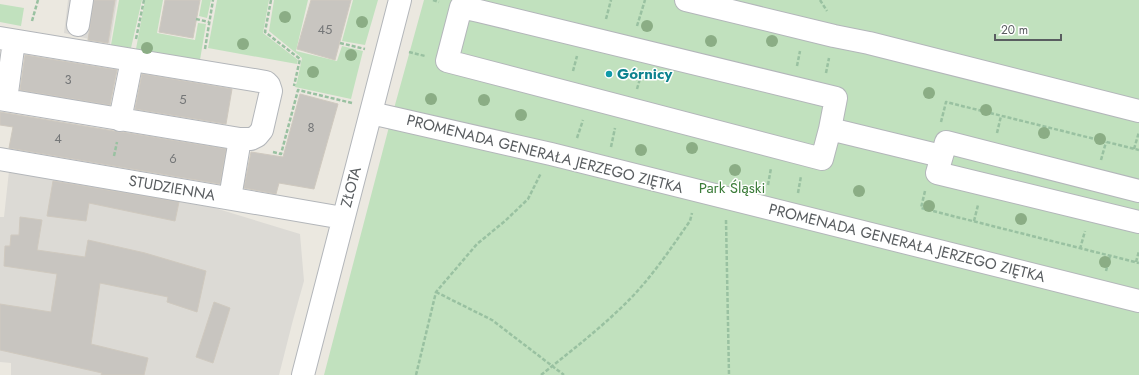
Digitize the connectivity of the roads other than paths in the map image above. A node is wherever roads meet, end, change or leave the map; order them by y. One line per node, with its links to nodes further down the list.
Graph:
1 (82, 0): 4 (street)
2 (400, 0): 8 (street, ZŁOTA)
3 (686, 0): 9 (street)
4 (78, 25)
5 (7, 39): 6 (street); 7 (street)
6 (132, 60): 10 (street); 12 (street)
7 (3, 100): 10 (street)
8 (362, 108): 17 (street, ZŁOTA); 19 (street, PROMENADA GENERAŁA JERZEGO ZIĘTKA)
9 (1139, 111)
10 (120, 120): 12 (street)
11 (830, 129): 11 (street); 13 (street)
12 (240, 139): 16 (street)
13 (937, 155): 15 (street); 18 (street)
14 (0, 159): 16 (street, STUDZIENNA)
15 (1139, 191)
16 (230, 198): 17 (street, STUDZIENNA)
17 (343, 218): 20 (street, ZŁOTA)
18 (1139, 222)
19 (1139, 301)
20 (303, 375)

